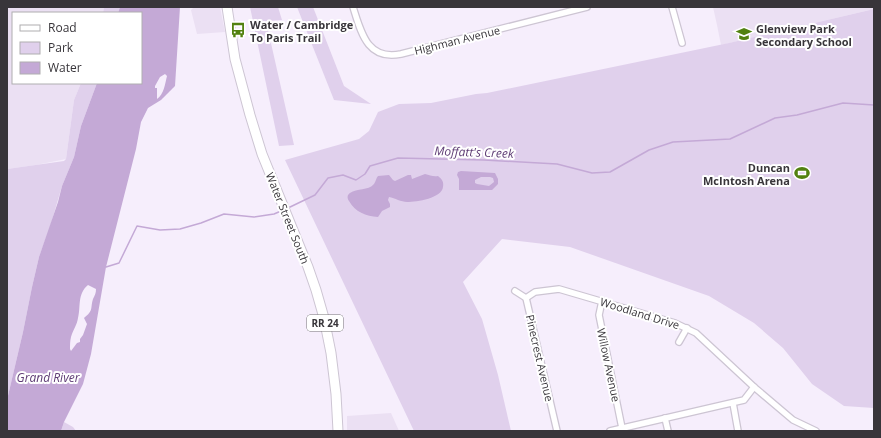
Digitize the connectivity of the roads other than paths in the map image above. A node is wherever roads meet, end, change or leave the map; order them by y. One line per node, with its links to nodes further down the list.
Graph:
1 (227, 7): 15 (main road, Water Street South / RR 24)
2 (353, 7): 3 (street, Highman Avenue)
3 (586, 7)
4 (672, 7): 5 (street)
5 (682, 43)
6 (515, 291): 7 (street)
7 (526, 298): 8 (street, Woodland Drive); 16 (street, Pinecrest Avenue)
8 (602, 301): 9 (street, Woodland Drive); 14 (street, Willow Avenue)
9 (687, 328): 10 (street); 11 (street, Woodland Drive)
10 (679, 342)
11 (754, 387): 12 (street); 20 (street, Woodland Drive)
12 (733, 403): 13 (street); 19 (street)
13 (665, 418): 14 (street); 18 (street)
14 (622, 428): 17 (street)
15 (338, 431)
16 (557, 431)
17 (610, 431)
18 (668, 431)
19 (738, 431)
20 (816, 431)

